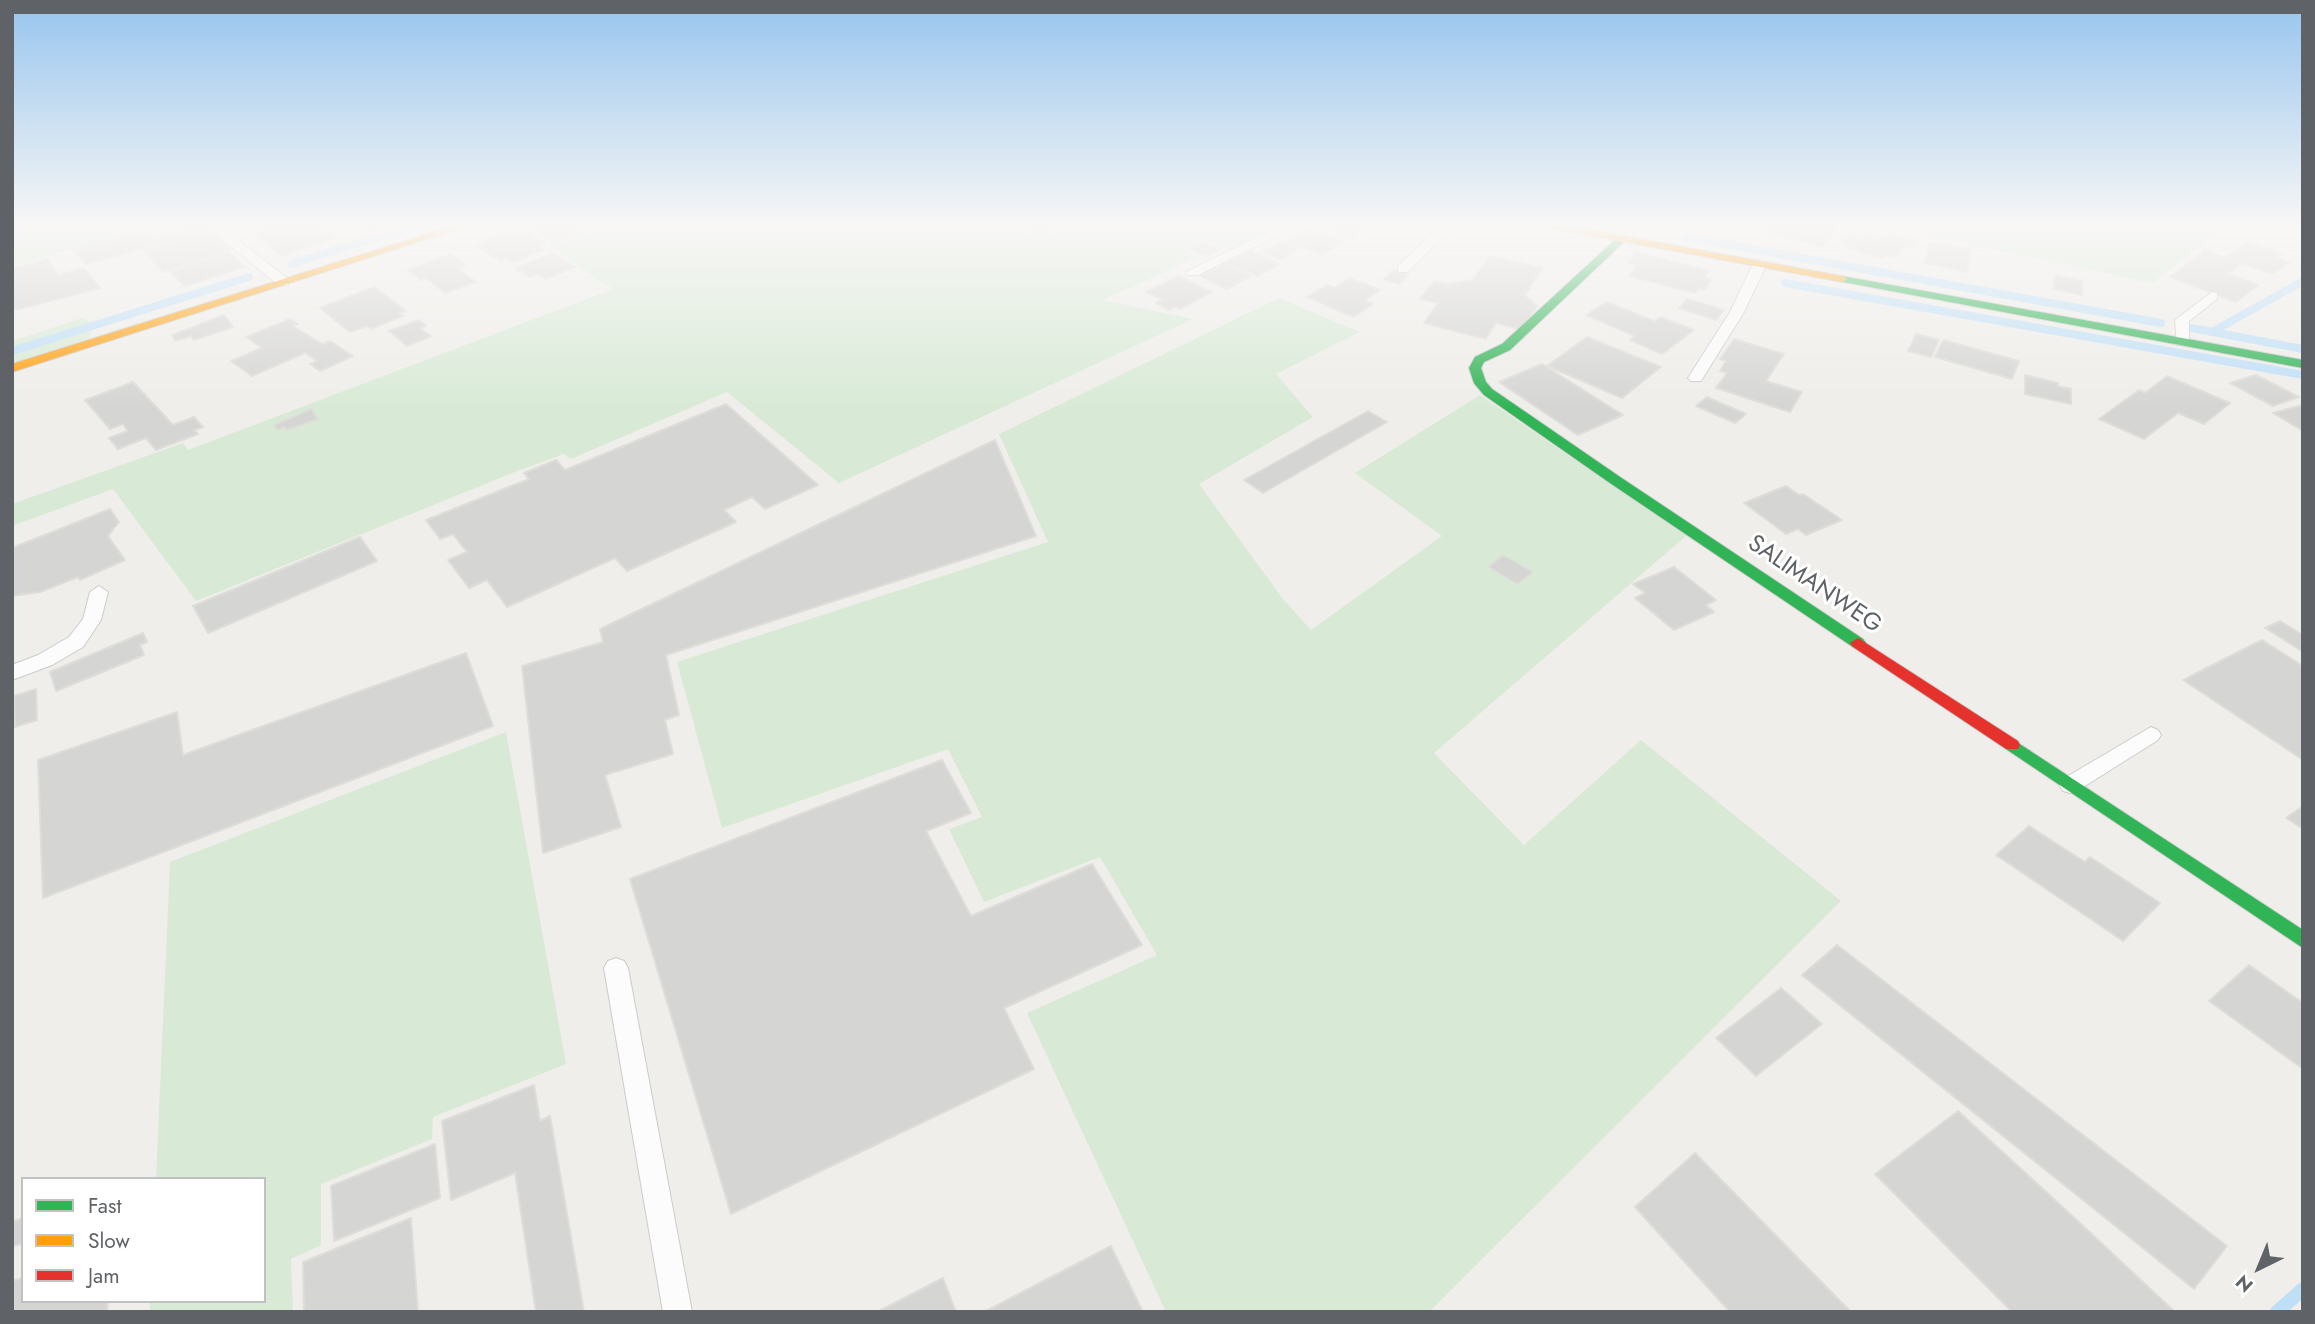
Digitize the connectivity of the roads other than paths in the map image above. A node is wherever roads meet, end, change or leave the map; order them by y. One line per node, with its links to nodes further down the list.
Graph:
1 (271, 286): 8 (street)
2 (1572, 286): 13 (street, SALIMANWEG)
3 (1750, 286): 9 (lane)
4 (1878, 286): 6 (street)
5 (2211, 296): 6 (lane)
6 (2182, 342): 7 (street)
7 (2298, 361)
8 (12, 368)
9 (1696, 378)
10 (99, 592): 11 (lane)
11 (12, 673)
12 (2151, 735): 13 (lane)
13 (2070, 785): 14 (street, SALIMANWEG)
14 (2303, 940)
15 (616, 968): 16 (lane)
16 (678, 1312)

